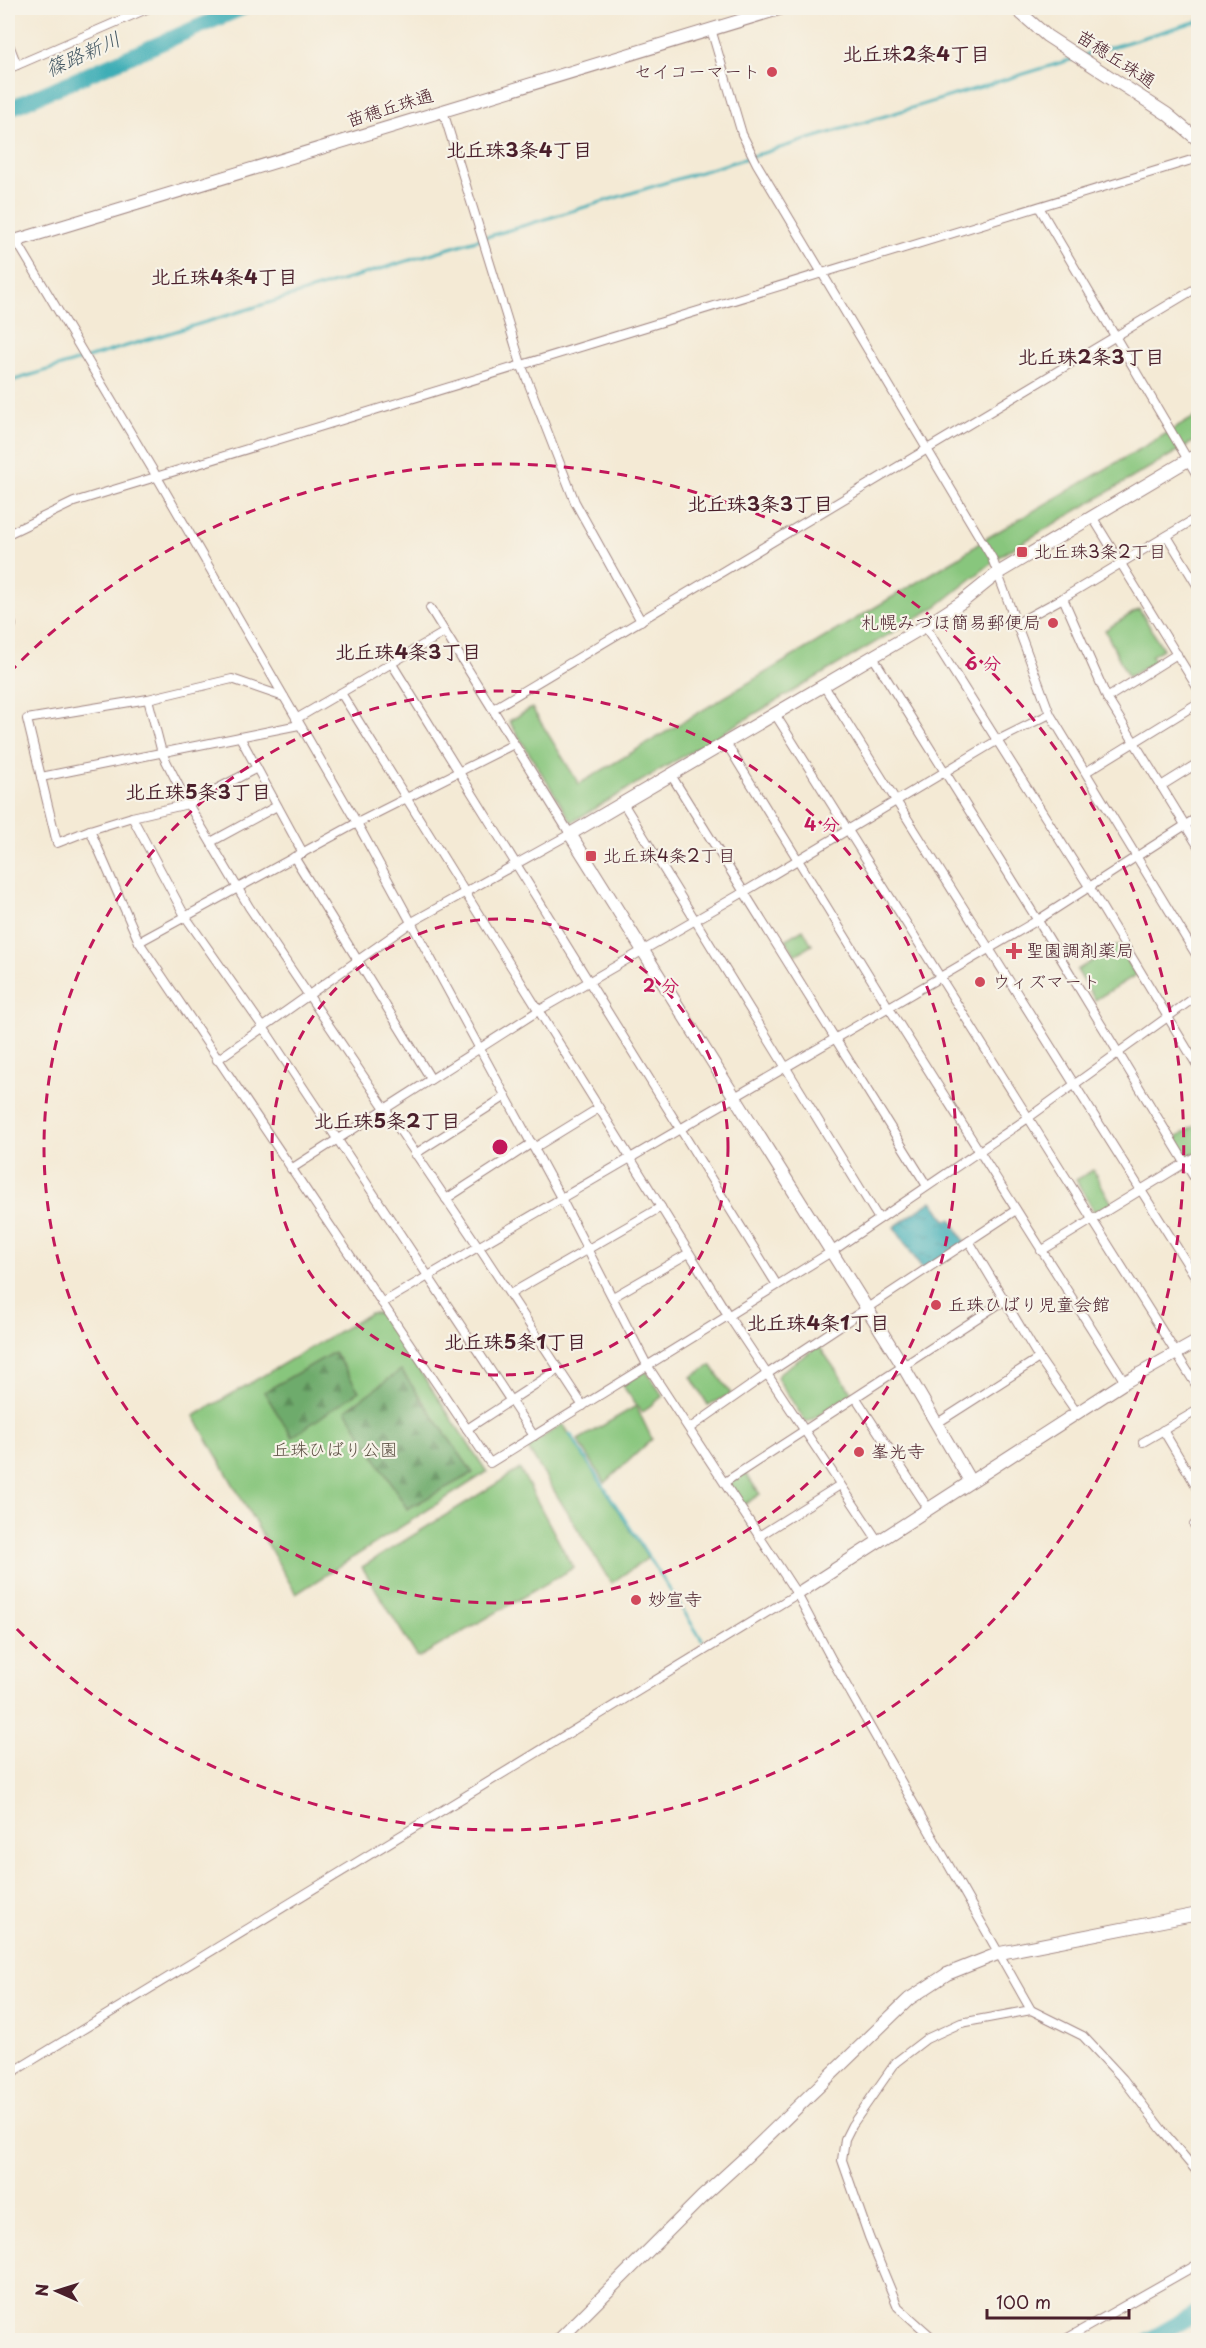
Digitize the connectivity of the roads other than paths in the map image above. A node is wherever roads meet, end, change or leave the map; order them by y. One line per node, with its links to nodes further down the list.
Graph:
1 (149, 8): 4 (street)
2 (782, 8): 5 (street, 苗穂丘珠通)
3 (1015, 8): 10 (street, 苗穂丘珠通)
4 (138, 10): 7 (street)
5 (711, 29): 9 (street, 苗穂丘珠通); 14 (street)
6 (8, 42): 7 (street)
7 (17, 65): 8 (street)
8 (8, 69)
9 (443, 111): 13 (street, 苗穂丘珠通); 17 (street)
10 (1198, 140)
11 (1198, 158): 12 (street)
12 (1038, 207): 14 (street); 16 (street)
13 (12, 241): 20 (street)
14 (820, 273): 17 (street); 18 (street)
15 (1198, 287): 16 (street)
16 (1114, 338): 18 (street); 19 (street)
17 (521, 364): 20 (street); 32 (street)
18 (926, 449): 27 (street); 32 (street)
19 (1193, 457): 21 (street); 22 (street)
20 (157, 477): 24 (street); 43 (street)
21 (1198, 477)
22 (1093, 518): 26 (street); 27 (street)
23 (1198, 518): 25 (street)
24 (8, 534)
25 (1167, 536): 26 (street); 28 (street)
26 (1122, 563): 29 (street); 37 (street)
27 (998, 573): 33 (street); 34 (street)
28 (1198, 587)
29 (1063, 598): 33 (street); 44 (street)
30 (430, 608): 35 (street)
31 (8, 610): 36 (street)
32 (641, 621): 47 (street)
33 (1017, 623): 49 (street)
34 (926, 626): 38 (street); 52 (street)
35 (445, 632): 39 (street); 47 (street)
36 (8, 633)
37 (1178, 654): 41 (street); 44 (street)
38 (873, 657): 40 (street); 60 (street)
39 (392, 664): 42 (street); 59 (street)
40 (824, 686): 48 (street); 66 (street)
41 (1198, 689)
42 (342, 693): 50 (street); 65 (street)
43 (284, 697): 45 (street); 50 (street)
44 (1107, 698): 54 (street)
45 (148, 699): 56 (street); 63 (street)
46 (1198, 704): 54 (street)
47 (493, 709): 55 (street)
48 (775, 714): 53 (street); 75 (street)
49 (1050, 714): 52 (street); 61 (street)
50 (297, 722): 51 (street); 72 (street)
51 (240, 737): 56 (street); 58 (street)
52 (998, 740): 60 (street); 85 (street)
53 (726, 743): 62 (street); 82 (street)
54 (1134, 743): 61 (street); 64 (street)
55 (514, 744): 59 (street); 76 (street)
56 (162, 753): 63 (street); 68 (street)
57 (1198, 763): 64 (street)
58 (257, 768): 68 (street); 69 (street)
59 (458, 772): 65 (street); 83 (street)
60 (944, 772): 66 (street); 90 (street)
61 (1086, 772): 80 (street)
62 (671, 776): 67 (street); 86 (street)
63 (41, 777): 74 (street)
64 (1161, 786): 73 (street)
65 (406, 798): 72 (street); 87 (street)
66 (896, 802): 75 (street); 93 (street)
67 (623, 803): 76 (street); 89 (street)
68 (188, 804): 70 (street); 77 (street)
69 (277, 806): 77 (street); 79 (street)
70 (132, 817): 74 (street); 88 (street)
71 (1198, 817): 73 (street)
72 (357, 823): 79 (street); 91 (street)
73 (1185, 826): 78 (street); 80 (street)
74 (90, 830): 92 (street)
75 (846, 830): 82 (street); 97 (street)
76 (570, 834): 83 (street); 94 (street)
77 (211, 842): 84 (street)
78 (1198, 846)
79 (303, 853): 81 (street)
80 (1138, 856): 85 (street); 95 (street)
81 (294, 857): 84 (street); 96 (street)
82 (797, 860): 86 (street); 101 (street)
83 (515, 864): 87 (street); 98 (street)
84 (238, 888): 88 (street); 99 (street)
85 (1090, 888): 90 (street); 103 (street)
86 (744, 892): 89 (street); 105 (street)
87 (464, 893): 91 (street); 102 (street)
88 (185, 916): 92 (street); 104 (street)
89 (695, 920): 94 (street); 110 (street)
90 (1038, 920): 93 (street); 107 (street)
91 (412, 922): 96 (street); 106 (street)
92 (139, 942): 108 (street)
93 (990, 948): 97 (street); 112 (street)
94 (643, 951): 98 (street); 114 (street)
95 (1198, 958)
96 (359, 960): 99 (street); 111 (street)
97 (941, 977): 101 (street); 117 (street)
98 (589, 982): 102 (street); 118 (street)
99 (308, 994): 104 (street); 115 (street)
100 (1198, 995): 103 (street)
101 (889, 1008): 105 (street); 121 (street)
102 (538, 1011): 106 (street); 116 (street)
103 (1168, 1016): 107 (street); 109 (street)
104 (263, 1027): 108 (street); 119 (street)
105 (836, 1039): 110 (street); 128 (street)
106 (480, 1047): 111 (street); 113 (street)
107 (1118, 1051): 112 (street); 125 (street)
108 (217, 1060): 126 (street)
109 (1198, 1067)
110 (786, 1068): 114 (street); 134 (street)
111 (430, 1079): 115 (street)
112 (1074, 1085): 117 (street); 129 (street)
113 (506, 1096): 120 (street); 122 (street)
114 (734, 1098): 118 (street); 140 (street)
115 (386, 1108): 119 (street); 122 (street)
116 (599, 1108): 120 (street); 124 (street)
117 (1028, 1118): 121 (street); 135 (street)
118 (681, 1129): 124 (street); 144 (street)
119 (337, 1138): 126 (street); 142 (street)
120 (533, 1146): 130 (street); 131 (street)
121 (979, 1151): 128 (street); 133 (street)
122 (415, 1154): 131 (street)
123 (1198, 1155): 125 (street)
124 (630, 1158): 130 (street); 132 (street)
125 (1186, 1163): 127 (street); 129 (street)
126 (291, 1169): 148 (street)
127 (1198, 1184)
128 (927, 1186): 134 (street)
129 (1141, 1191): 135 (street); 143 (street)
130 (561, 1198): 137 (street); 138 (street)
131 (446, 1199): 137 (street)
132 (661, 1207): 138 (street); 141 (street)
133 (1016, 1210): 136 (street); 139 (street)
134 (879, 1219): 140 (street)
135 (1093, 1220): 139 (street); 152 (street)
136 (969, 1241): 147 (street); 149 (street)
137 (478, 1246): 142 (street); 145 (street)
138 (588, 1248): 145 (street); 146 (street)
139 (1041, 1251): 158 (street)
140 (831, 1252): 144 (street); 149 (street)
141 (689, 1253): 146 (street); 150 (street)
142 (428, 1276): 148 (street); 161 (street)
143 (1198, 1281)
144 (777, 1285): 150 (street)
145 (510, 1294): 156 (street)
146 (613, 1297): 154 (street)
147 (1005, 1300): 153 (street); 155 (street)
148 (382, 1303): 167 (street)
149 (866, 1309): 155 (street); 157 (street)
150 (728, 1315): 154 (street); 157 (street)
151 (1198, 1341): 152 (street)
152 (1178, 1353): 158 (street); 159 (street)
153 (1039, 1358): 164 (street); 165 (street)
154 (647, 1365): 162 (street); 166 (street)
155 (903, 1366): 160 (street); 165 (street)
156 (559, 1369): 161 (street); 162 (street)
157 (766, 1374): 166 (street); 168 (street)
158 (1125, 1382): 164 (street)
159 (1198, 1388)
160 (856, 1398): 168 (street); 176 (street)
161 (511, 1401): 167 (street); 170 (street)
162 (583, 1406): 170 (street)
163 (1198, 1410): 169 (street)
164 (1077, 1413): 172 (street)
165 (936, 1424): 172 (street)
166 (690, 1428): 173 (street)
167 (467, 1429): 170 (street)
168 (803, 1431): 173 (street); 174 (street)
169 (1163, 1431): 171 (street); 175 (street)
170 (534, 1436)
171 (1143, 1442)
172 (970, 1481): 176 (street)
173 (725, 1482): 177 (street)
174 (840, 1485): 177 (street); 178 (street)
175 (1198, 1489)
176 (928, 1508): 178 (street)
177 (759, 1536): 179 (street)
178 (878, 1541): 179 (street)
179 (797, 1594): 181 (street); 183 (street)
180 (1198, 1914): 181 (street)
181 (1000, 1953): 182 (street); 186 (street)
182 (1031, 2010): 184 (street); 187 (street)
183 (8, 2075)
184 (1198, 2173)
185 (1198, 2264): 188 (street)
186 (559, 2340)
187 (935, 2340)
188 (1064, 2340)

